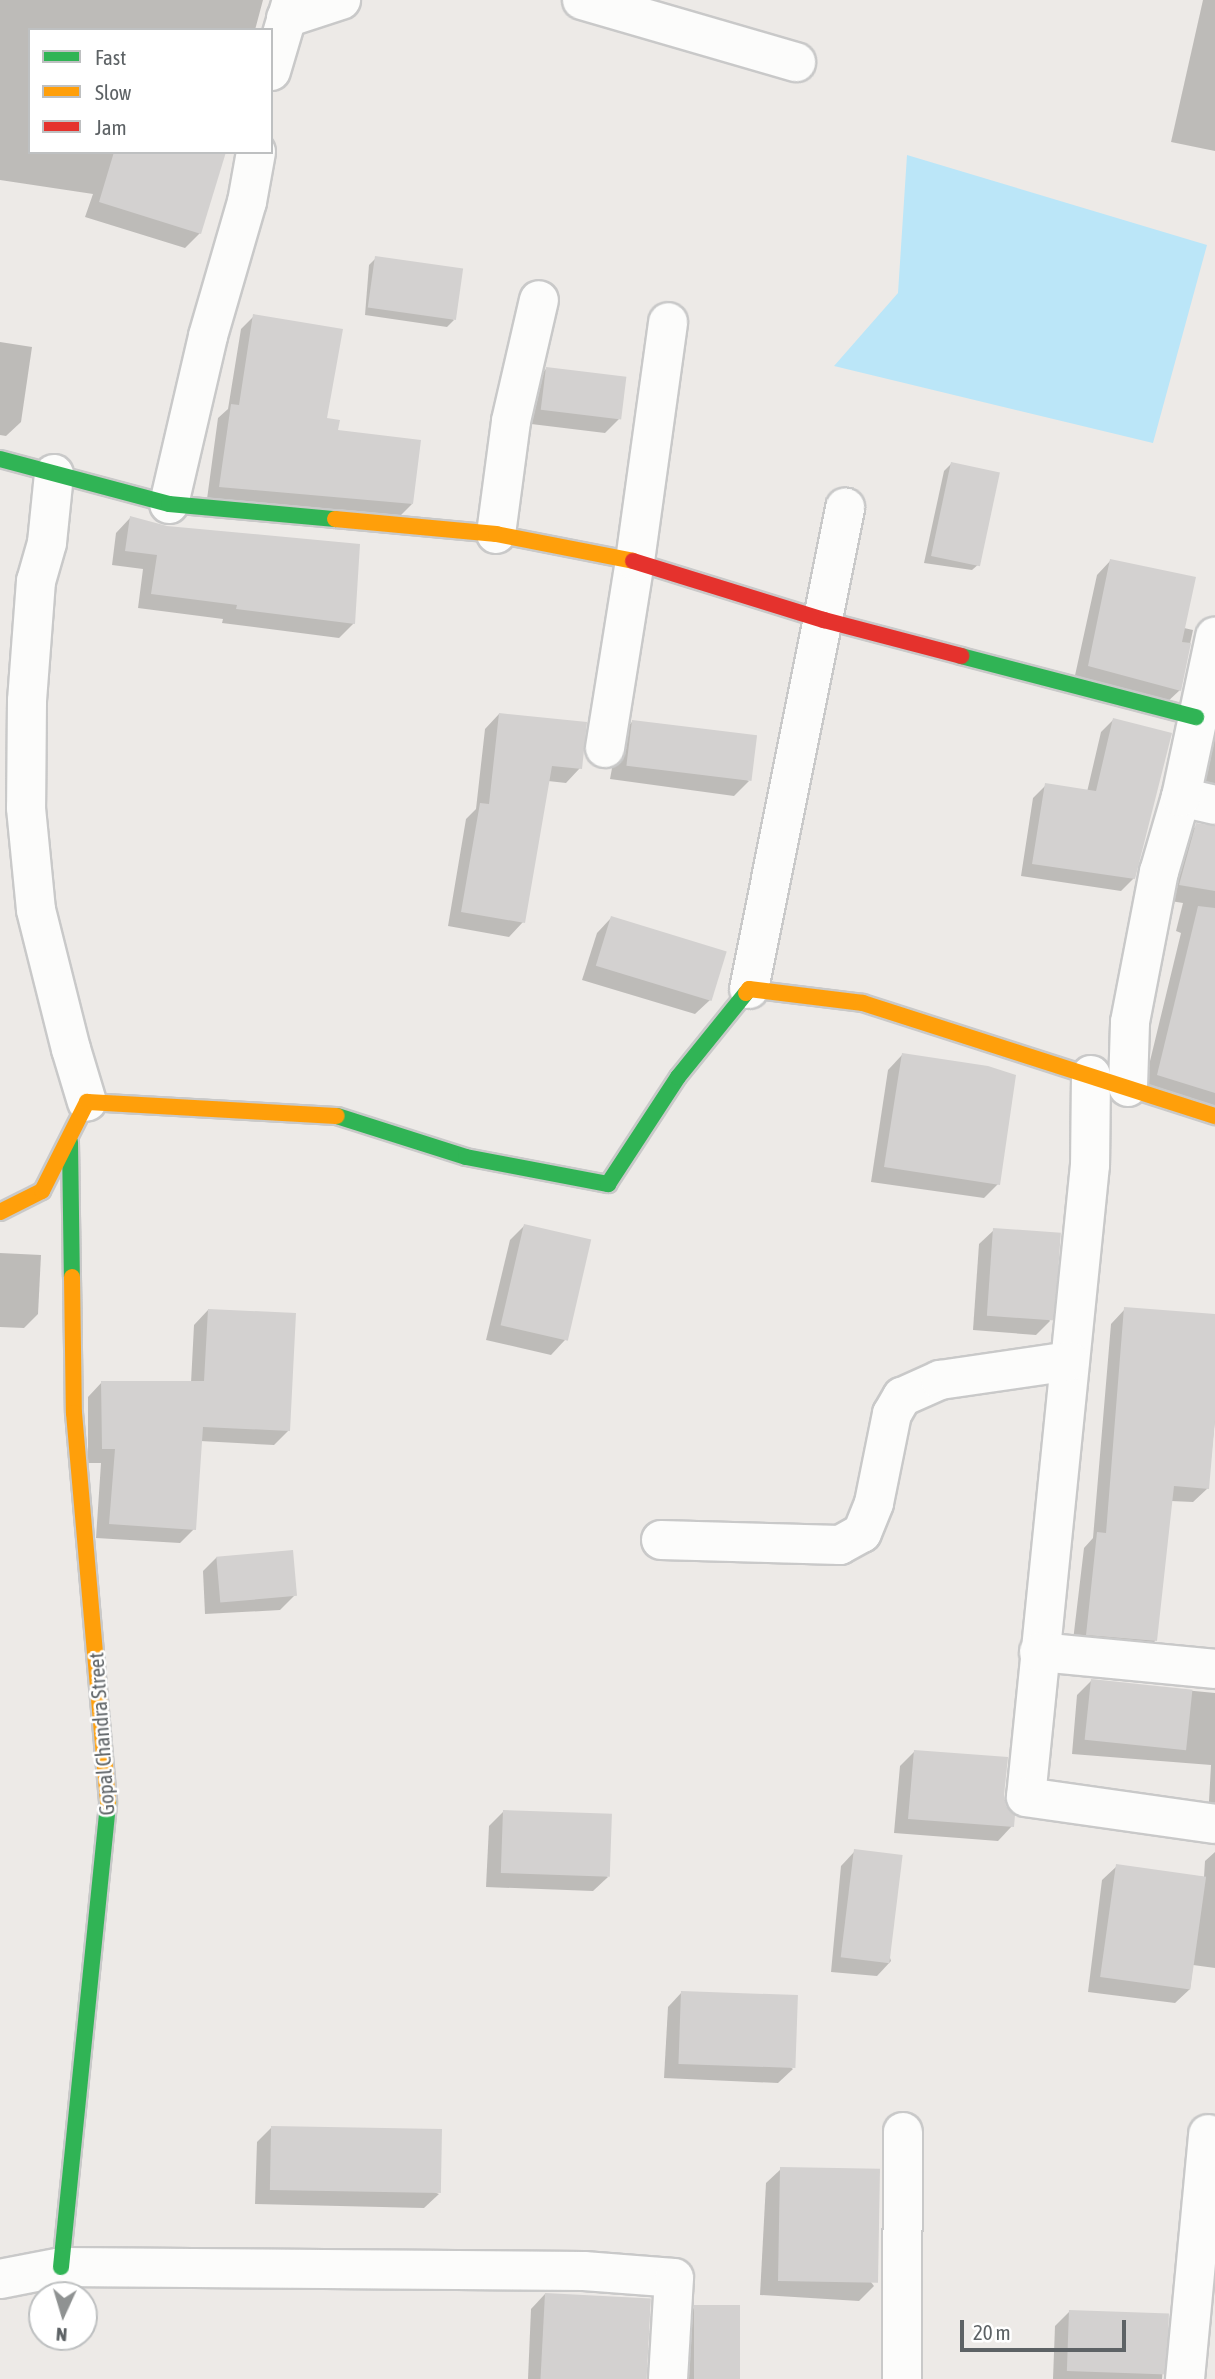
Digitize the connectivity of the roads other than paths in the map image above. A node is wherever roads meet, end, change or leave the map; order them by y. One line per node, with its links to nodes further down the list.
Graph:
1 (341, 0): 3 (street)
2 (582, 0): 4 (street)
3 (289, 9): 5 (street)
4 (796, 62)
5 (273, 64)
6 (256, 154): 11 (street)
7 (538, 300): 13 (street)
8 (668, 321): 14 (street)
9 (0, 459): 10 (street)
10 (54, 474): 11 (street); 23 (street)
11 (169, 504): 13 (street)
12 (845, 507): 15 (street)
13 (496, 534): 14 (street)
14 (635, 561): 15 (street); 18 (street)
15 (824, 620): 17 (street); 20 (street)
16 (1215, 637): 17 (street)
17 (1196, 717): 19 (street)
18 (605, 748)
19 (1198, 801): 22 (street)
20 (749, 989): 21 (street); 23 (street)
21 (1091, 1075): 22 (street); 27 (street)
22 (1128, 1087): 24 (street)
23 (88, 1102): 25 (street)
24 (1215, 1116)
25 (69, 1136): 26 (street); 34 (street, Gopal Chandra Street)
26 (0, 1212)
27 (1070, 1361): 28 (street); 29 (street)
28 (661, 1540)
29 (1039, 1651): 30 (street); 31 (street)
30 (1215, 1670)
31 (1215, 1824)
32 (903, 2132): 37 (street)
33 (1208, 2134): 38 (street)
34 (61, 2267): 35 (street); 36 (street)
35 (0, 2279)
36 (668, 2379)
37 (902, 2379)
38 (1185, 2379)

